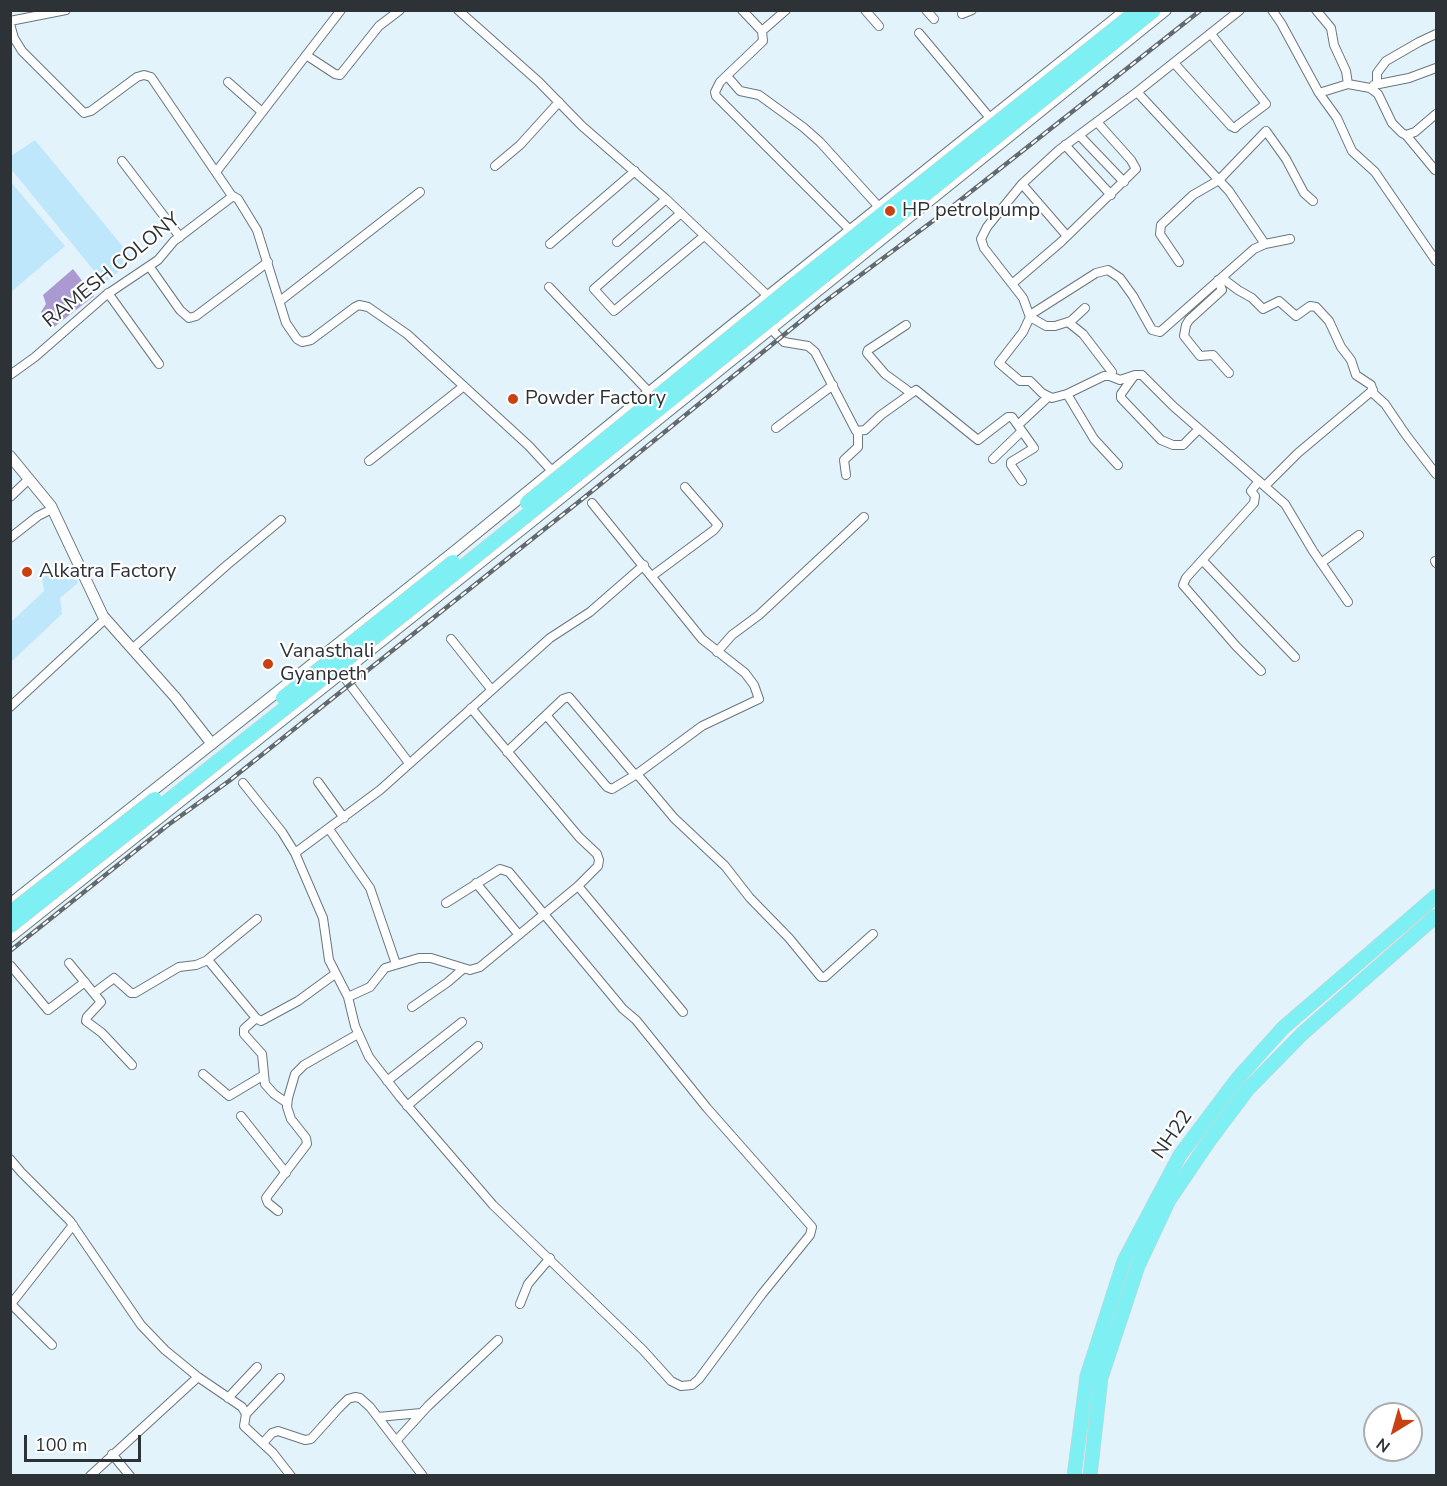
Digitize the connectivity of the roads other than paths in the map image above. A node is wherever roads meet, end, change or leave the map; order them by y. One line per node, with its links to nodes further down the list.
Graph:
1 (66, 10): 19 (street)
2 (341, 10): 25 (street)
3 (400, 10): 25 (street)
4 (458, 10): 34 (street)
5 (786, 10): 21 (street)
6 (865, 10): 20 (street)
7 (926, 10): 18 (street)
8 (972, 10): 17 (street)
9 (1126, 10): 37 (street)
10 (1138, 10): 149 (highway, bridge)
11 (1154, 10): 153 (highway, bridge)
12 (1166, 10): 57 (street)
13 (1240, 10): 23 (street)
14 (1272, 10): 33 (street)
15 (1316, 10): 30 (street)
16 (745, 11): 21 (street)
17 (962, 14)
18 (934, 20)
19 (10, 22): 46 (street)
20 (879, 26)
21 (762, 31): 28 (street)
22 (919, 33): 37 (street)
23 (1211, 34): 26 (street); 26 (street)
24 (1437, 34): 31 (street)
25 (306, 55): 35 (street)
26 (1174, 63): 32 (street)
27 (1437, 68): 31 (street)
28 (727, 76): 55 (street); 58 (street)
29 (228, 82): 35 (street)
30 (1348, 84): 31 (street); 33 (street)
31 (1373, 86): 40 (street)
32 (1137, 92): 38 (street); 47 (street)
33 (1319, 93): 66 (street)
34 (559, 102): 43 (street); 45 (street)
35 (262, 112): 46 (street)
36 (1437, 114): 40 (street)
37 (990, 118): 55 (street)
38 (1097, 122): 39 (street); 48 (street)
39 (1080, 135): 41 (street); 48 (street)
40 (1406, 135): 44 (street)
41 (1065, 145): 49 (street); 51 (street)
42 (122, 161): 61 (street)
43 (495, 166)
44 (1435, 170)
45 (634, 171): 53 (street); 64 (street)
46 (216, 172): 52 (street)
47 (1219, 180): 54 (street); 65 (street); 68 (street)
48 (1124, 182): 51 (street)
49 (1022, 184): 60 (street); 71 (street)
50 (420, 192): 75 (street)
51 (1111, 195): 60 (street)
52 (234, 197): 61 (street, RAMESH COLONY); 67 (street)
53 (666, 199): 56 (street); 63 (street)
54 (1313, 201)
55 (883, 204): 57 (street); 58 (street)
56 (681, 213): 59 (street); 59 (street)
57 (904, 220): 80 (street)
58 (850, 230): 74 (street)
59 (704, 236): 74 (street)
60 (1067, 236): 71 (street)
61 (180, 237): 69 (street, RAMESH COLONY)
62 (1290, 238): 65 (street)
63 (617, 242)
64 (550, 244)
65 (1265, 244): 70 (street)
66 (1437, 261)
67 (268, 262): 69 (street); 75 (street)
68 (1179, 262)
69 (149, 266): 73 (street, RAMESH COLONY)
70 (1220, 279): 77 (street); 83 (street); 88 (street)
71 (1012, 284): 77 (street)
72 (549, 287): 89 (street)
73 (108, 293): 81 (street); 84 (street, RAMESH COLONY)
74 (768, 296): 89 (street)
75 (280, 301): 86 (street)
76 (1085, 308): 78 (street)
77 (1030, 316): 78 (street); 92 (street)
78 (1068, 322): 82 (street)
79 (906, 325): 90 (street)
80 (770, 328): 87 (street); 101 (street)
81 (159, 364)
82 (1112, 372)
83 (1229, 373)
84 (10, 375)
85 (1135, 375): 91 (street); 95 (street); 95 (street)
86 (464, 386): 100 (street); 103 (street)
87 (833, 386): 93 (street); 96 (street)
88 (1373, 390): 104 (street); 108 (street)
89 (649, 392): 97 (street)
90 (911, 393): 94 (street); 96 (street)
91 (1067, 394): 92 (street); 102 (street)
92 (1048, 397): 94 (street)
93 (776, 428)
94 (1020, 428): 99 (street); 107 (street)
95 (1199, 429): 108 (street)
96 (858, 432): 105 (street)
97 (588, 442): 101 (street); 103 (street)
98 (10, 456): 106 (street)
99 (993, 459)
100 (369, 461)
101 (604, 464): 128 (street)
102 (1118, 465)
103 (552, 471): 132 (street)
104 (1437, 474)
105 (846, 475)
106 (29, 479): 110 (street); 112 (street)
107 (1022, 481)
108 (1262, 483): 117 (street); 118 (street)
109 (686, 487): 120 (street)
110 (10, 497)
111 (592, 503): 119 (street)
112 (52, 509): 116 (street); 122 (street)
113 (864, 517): 125 (street)
114 (281, 520): 124 (street)
115 (1359, 535): 118 (street)
116 (10, 538)
117 (1203, 561): 126 (street); 127 (street)
118 (1321, 563): 121 (street)
119 (644, 565): 120 (street); 129 (street)
120 (652, 576): 125 (street)
121 (1348, 602)
122 (105, 619): 124 (street); 130 (street)
123 (451, 639): 129 (street)
124 (132, 649): 135 (street)
125 (717, 652): 138 (street)
126 (1295, 657)
127 (1261, 671)
128 (342, 673): 134 (street); 137 (street)
129 (491, 689): 131 (street)
130 (10, 707)
131 (471, 708): 136 (street); 137 (street)
132 (254, 711): 134 (street); 135 (street)
133 (546, 715): 136 (street); 138 (street); 138 (street)
134 (270, 731): 156 (street)
135 (212, 744): 148 (street)
136 (507, 752): 145 (street)
137 (409, 763): 141 (street)
138 (636, 775): 154 (street)
139 (318, 782): 141 (street)
140 (243, 783): 143 (street)
141 (344, 818): 142 (street)
142 (329, 829): 143 (street); 159 (street)
143 (295, 854): 162 (street)
144 (476, 883): 147 (street); 150 (street); 155 (street)
145 (578, 886): 150 (street); 167 (street)
146 (1437, 896): 202 (highway, NH22)
147 (446, 903)
148 (10, 904)
149 (10, 913)
150 (543, 915): 155 (street); 183 (street)
151 (1437, 916): 203 (highway, NH22)
152 (257, 920): 157 (street)
153 (10, 926)
154 (873, 934)
155 (519, 935): 161 (street)
156 (10, 936)
157 (207, 960): 164 (street); 168 (street)
158 (69, 963): 163 (street)
159 (396, 964): 161 (street); 165 (street)
160 (11, 966): 163 (street)
161 (463, 969): 166 (street)
162 (335, 974): 165 (street); 168 (street)
163 (85, 982): 164 (street)
164 (94, 993): 172 (street)
165 (348, 997): 170 (street)
166 (412, 1006)
167 (682, 1012)
168 (256, 1018): 174 (street)
169 (462, 1022): 175 (street)
170 (358, 1034): 175 (street); 176 (street)
171 (478, 1046): 177 (street)
172 (132, 1065)
173 (203, 1074): 174 (street)
174 (264, 1075): 176 (street)
175 (387, 1081): 177 (street)
176 (287, 1103): 180 (street)
177 (407, 1106): 183 (street)
178 (241, 1116): 180 (street)
179 (10, 1159): 182 (street)
180 (286, 1173): 181 (street)
181 (278, 1211)
182 (74, 1225): 184 (street); 189 (street)
183 (550, 1258): 185 (street)
184 (11, 1304): 187 (street)
185 (520, 1304)
186 (498, 1340): 192 (street)
187 (51, 1345)
188 (257, 1367): 191 (street)
189 (198, 1377): 191 (street); 197 (street)
190 (280, 1378): 193 (street)
191 (228, 1398): 193 (street)
192 (421, 1413): 194 (street); 195 (street)
193 (246, 1414): 196 (street)
194 (378, 1417): 195 (street); 196 (street)
195 (396, 1441): 201 (street)
196 (263, 1443): 200 (street)
197 (112, 1454): 198 (street); 199 (street)
198 (90, 1476)
199 (130, 1476)
200 (291, 1476)
201 (423, 1476)
202 (1074, 1476)
203 (1090, 1476)

